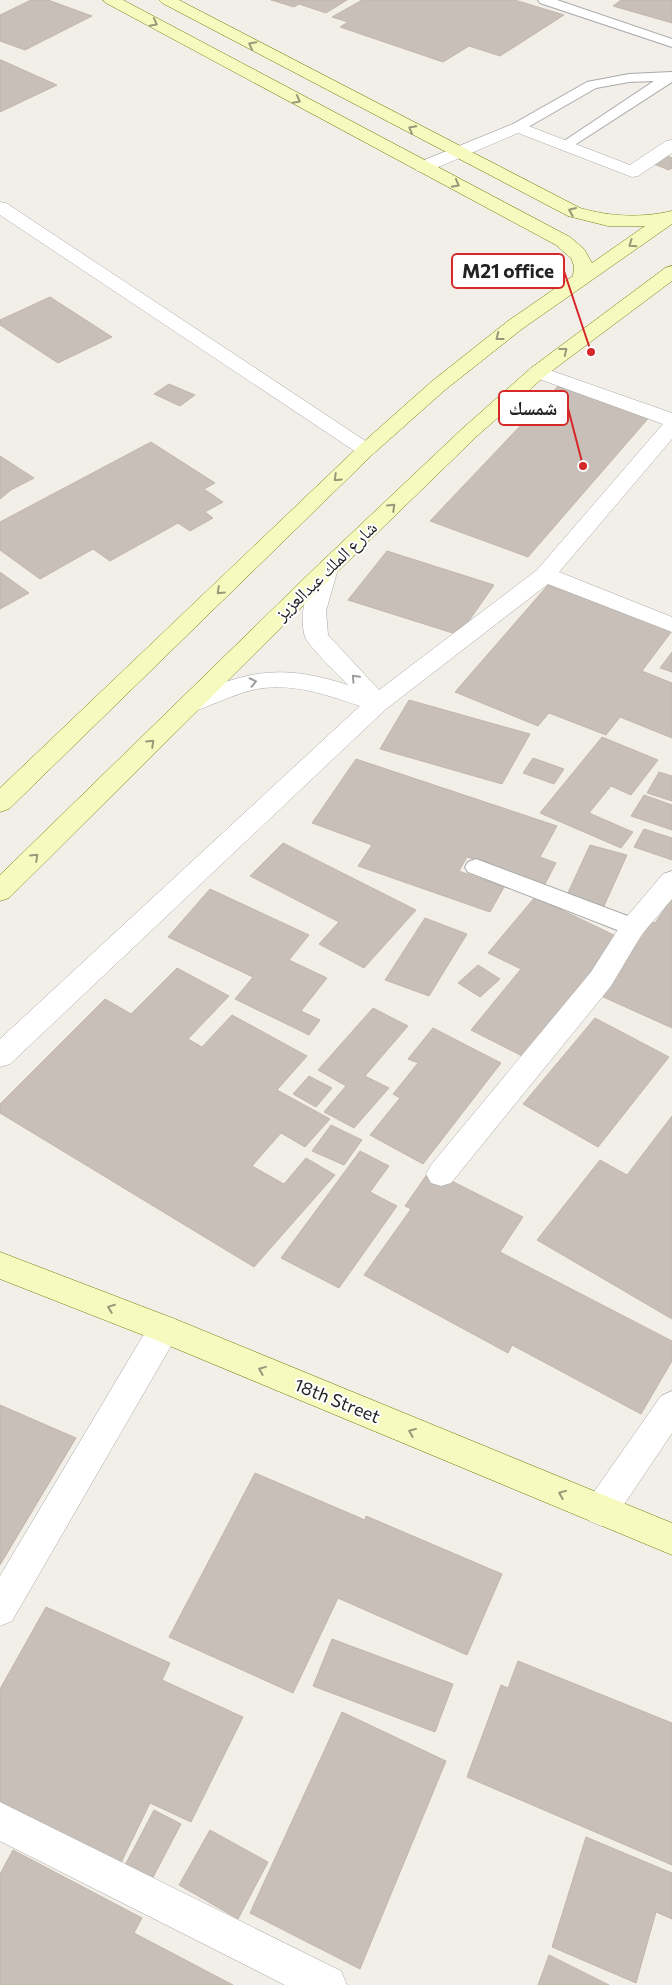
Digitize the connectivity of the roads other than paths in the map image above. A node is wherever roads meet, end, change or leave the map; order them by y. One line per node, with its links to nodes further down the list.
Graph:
1 (111, 0): 10 (street, one-way to 10)
2 (166, 0): 9 (street, one-way to 2)
3 (544, 0): 4 (lane)
4 (672, 43)
5 (672, 76): 6 (lane); 7 (lane)
6 (518, 127): 7 (street); 9 (street)
7 (565, 145): 8 (street)
8 (672, 146)
9 (456, 152): 10 (street); 12 (street, one-way to 9)
10 (423, 167): 14 (street, one-way to 14)
11 (0, 207): 18 (street)
12 (671, 216): 14 (street, one-way to 14)
13 (672, 272): 15 (street, شارع الملك عبدالعزيز, one-way to 13)
14 (582, 279): 18 (street, one-way to 18)
15 (538, 372): 16 (street); 19 (street, شارع الملك عبدالعزيز, one-way to 15)
16 (672, 420)
17 (672, 426): 20 (street)
18 (366, 450): 24 (street, one-way to 24)
19 (327, 569): 22 (street, one-way to 19); 23 (street, شارع الملك عبدالعزيز)
20 (545, 575): 21 (street); 22 (street)
21 (672, 626)
22 (378, 702): 23 (street, one-way to 22); 29 (street)
23 (191, 704): 27 (street, شارع الملك عبدالعزيز, one-way to 23)
24 (0, 803)
25 (476, 867): 28 (lane)
26 (672, 881): 28 (street)
27 (0, 892)
28 (634, 927): 30 (street)
29 (0, 1056)
30 (441, 1174)
31 (0, 1265): 32 (street, 18th Street, one-way to 31)
32 (164, 1329): 34 (street, 18th Street, one-way to 32); 36 (street)
33 (672, 1406): 34 (street)
34 (601, 1510): 35 (street, 18th Street)
35 (672, 1539)
36 (0, 1608)
37 (0, 1821): 38 (street)
38 (327, 1985)

